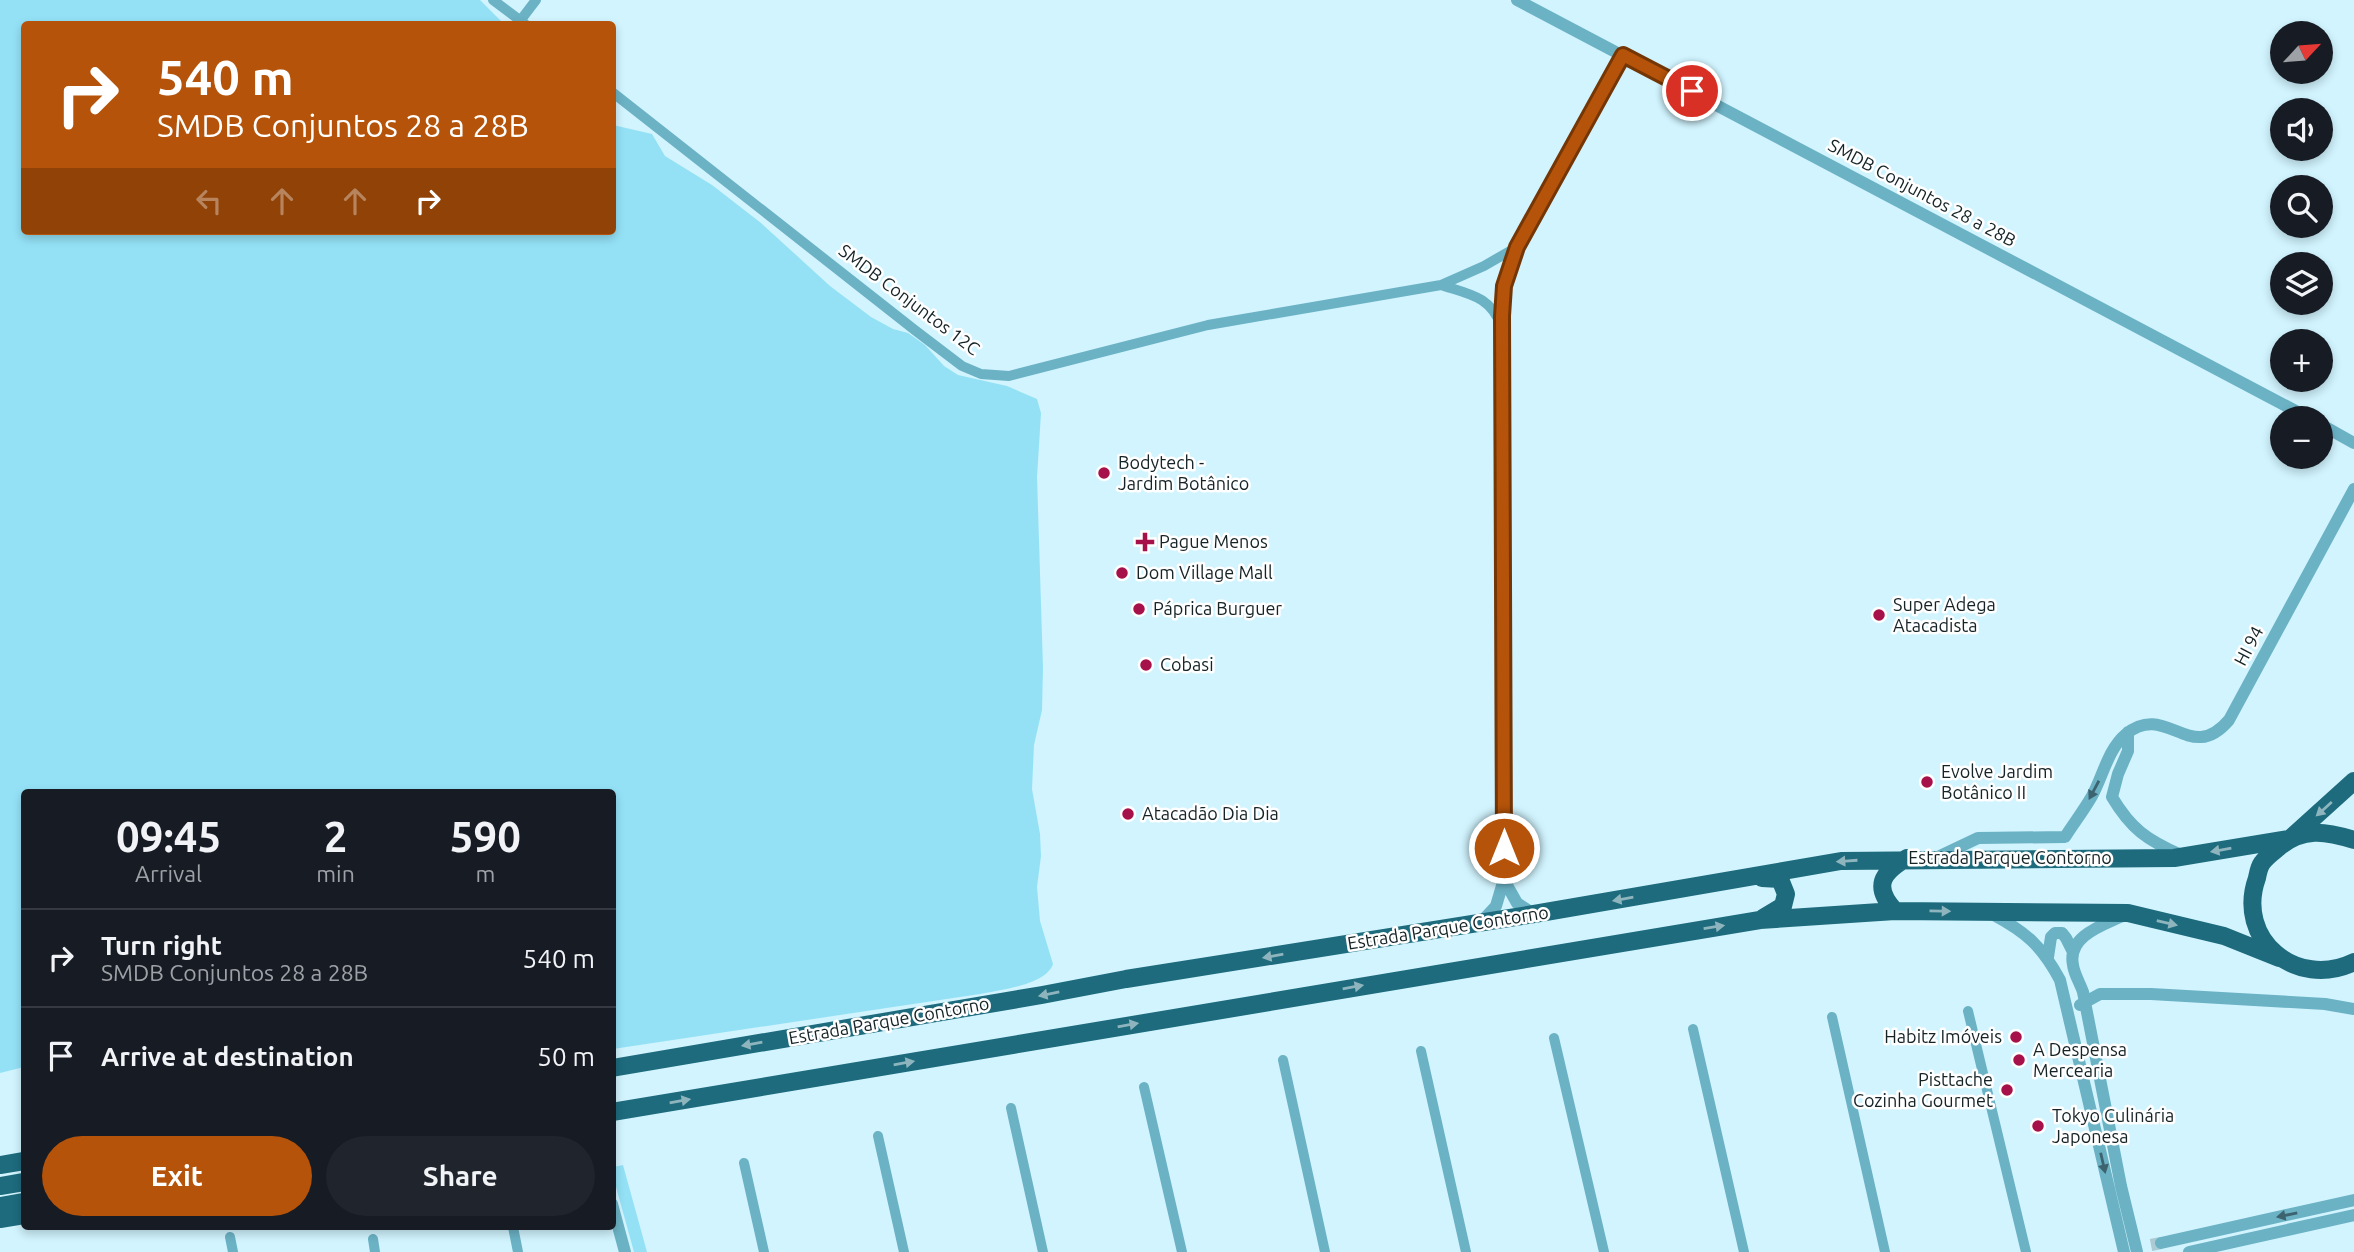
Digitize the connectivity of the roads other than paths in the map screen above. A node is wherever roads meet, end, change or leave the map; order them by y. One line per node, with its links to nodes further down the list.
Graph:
1 (493, 0): 4 (street)
2 (536, 0): 5 (street)
3 (1517, 0): 6 (street, SMDB Conjuntos 28 a 28B)
4 (520, 21)
5 (524, 21)
6 (1623, 55): 8 (street); 11 (street, SMDB Conjuntos 28 a 28B)
7 (616, 95): 9 (street, SMDB Conjuntos 12C)
8 (1517, 247): 9 (street, SMDB Conjuntos 12C); 10 (street)
9 (1441, 285): 10 (street, SMDB Conjuntos 12C)
10 (1503, 330): 23 (street)
11 (2286, 406)
12 (2333, 431): 13 (street)
13 (2354, 443)
14 (2354, 489): 15 (street, HI 94)
15 (2128, 732): 19 (street); 21 (street, one-way to 21)
16 (2354, 781): 17 (highway, one-way to 17)
17 (2290, 838): 18 (highway, Estrada Parque Contorno); 19 (highway, Estrada Parque Contorno, one-way to 19); 32 (highway)
18 (2354, 841)
19 (2186, 857): 21 (highway, Estrada Parque Contorno)
20 (1907, 859): 21 (highway, Estrada Parque Contorno); 22 (highway, Estrada Parque Contorno, one-way to 22); 24 (highway)
21 (1935, 859)
22 (1750, 877): 27 (highway, Estrada Parque Contorno, one-way to 27); 28 (highway)
23 (1504, 879): 27 (street); 29 (street)
24 (1895, 911): 25 (highway, one-way to 25); 28 (highway)
25 (1989, 912): 26 (highway); 31 (street)
26 (2127, 913): 30 (street); 32 (highway, one-way to 32)
27 (1534, 914): 29 (highway, Estrada Parque Contorno)
28 (1760, 920): 46 (highway, one-way to 28)
29 (1482, 921): 43 (highway, Estrada Parque Contorno, one-way to 43)
30 (2073, 953): 31 (street); 34 (street)
31 (2048, 957): 35 (street)
32 (2279, 958): 33 (highway)
33 (2354, 962)
34 (2084, 1001): 35 (street); 36 (street); 64 (street)
35 (2066, 1007): 64 (street, one-way to 64)
36 (2354, 1009)
37 (1968, 1011): 78 (street)
38 (1832, 1017): 77 (street)
39 (1693, 1029): 76 (street)
40 (1554, 1038): 75 (street)
41 (1421, 1051): 74 (street)
42 (1283, 1060): 73 (street)
43 (616, 1067)
44 (1144, 1087): 72 (street)
45 (1011, 1108): 71 (street)
46 (616, 1111)
47 (878, 1136): 70 (street)
48 (21, 1162): 50 (highway)
49 (744, 1163): 69 (street)
50 (0, 1165)
51 (2354, 1200): 58 (street, one-way to 58)
52 (21, 1202): 53 (highway)
53 (0, 1206)
54 (2354, 1214): 63 (street)
55 (21, 1216): 56 (highway)
56 (0, 1219)
57 (616, 1219): 68 (street)
58 (2225, 1228): 62 (street); 63 (street)
59 (514, 1230): 67 (street)
60 (230, 1237): 65 (street)
61 (373, 1239): 66 (street)
62 (2165, 1245): 64 (street)
63 (2230, 1247): 79 (street)
64 (2128, 1251)
65 (233, 1252)
66 (375, 1252)
67 (518, 1252)
68 (625, 1252)
69 (764, 1252)
70 (904, 1252)
71 (1043, 1252)
72 (1182, 1252)
73 (1325, 1252)
74 (1466, 1252)
75 (1604, 1252)
76 (1744, 1252)
77 (1885, 1252)
78 (2026, 1252)
79 (2189, 1252)

